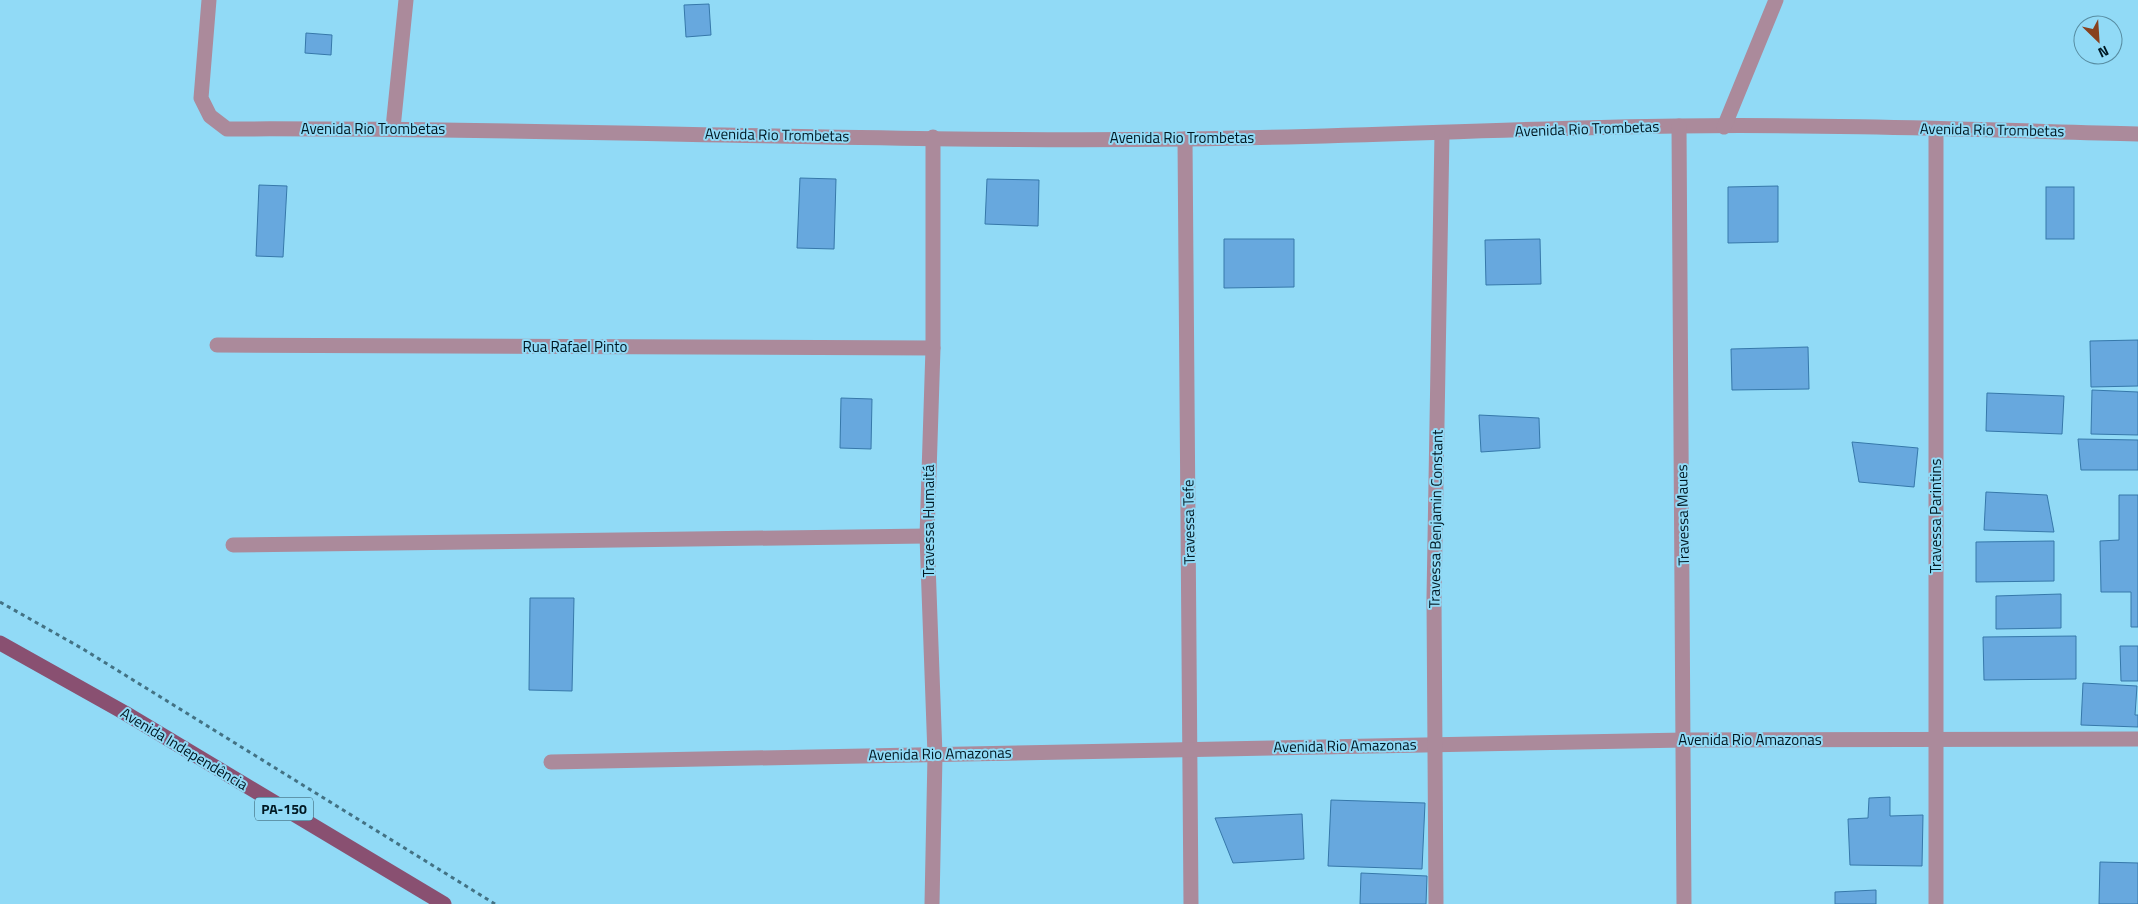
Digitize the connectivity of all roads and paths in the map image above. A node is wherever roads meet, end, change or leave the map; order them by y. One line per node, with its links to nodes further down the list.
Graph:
1 (209, 0): 6 (street, Avenida Rio Trombetas)
2 (406, 0): 6 (street)
3 (1776, 0): 5 (street)
4 (1679, 126): 5 (street, Avenida Rio Trombetas); 8 (street, Avenida Rio Trombetas); 19 (street, Travessa Maues)
5 (1724, 127): 7 (street, Avenida Rio Trombetas)
6 (393, 128): 10 (street, Avenida Rio Trombetas)
7 (1936, 129): 9 (street, Avenida Rio Trombetas); 20 (street, Travessa Parintins)
8 (1442, 133): 11 (street, Avenida Rio Trombetas); 21 (street, Travessa Benjamin Constant)
9 (2138, 134)
10 (933, 137): 11 (street, Avenida Rio Trombetas); 13 (street, Travessa Humaitá)
11 (1185, 139): 22 (street, Travessa Tefe)
12 (217, 345): 13 (street, Rua Rafael Pinto)
13 (933, 348): 14 (street, Travessa Humaitá)
14 (927, 536): 15 (street); 23 (street, Travessa Humaitá)
15 (234, 545)
16 (0, 602): 26 (path)
17 (0, 642): 25 (main road, Avenida Independência / PA-150)
18 (2138, 739): 20 (street, Avenida Rio Amazonas)
19 (1685, 740): 20 (street, Avenida Rio Amazonas); 21 (street, Avenida Rio Amazonas); 30 (street, Travessa Maues)
20 (1936, 740): 31 (street, Travessa Parintins)
21 (1435, 745): 22 (street, Avenida Rio Amazonas); 29 (street, Travessa Benjamin Constant)
22 (1191, 749): 23 (street, Avenida Rio Amazonas); 28 (street, Travessa Tefe)
23 (935, 755): 24 (street, Avenida Rio Amazonas); 27 (street, Travessa Humaitá)
24 (551, 762)
25 (444, 904)
26 (495, 904)
27 (932, 904)
28 (1191, 904)
29 (1436, 904)
30 (1684, 904)
31 (1936, 904)

